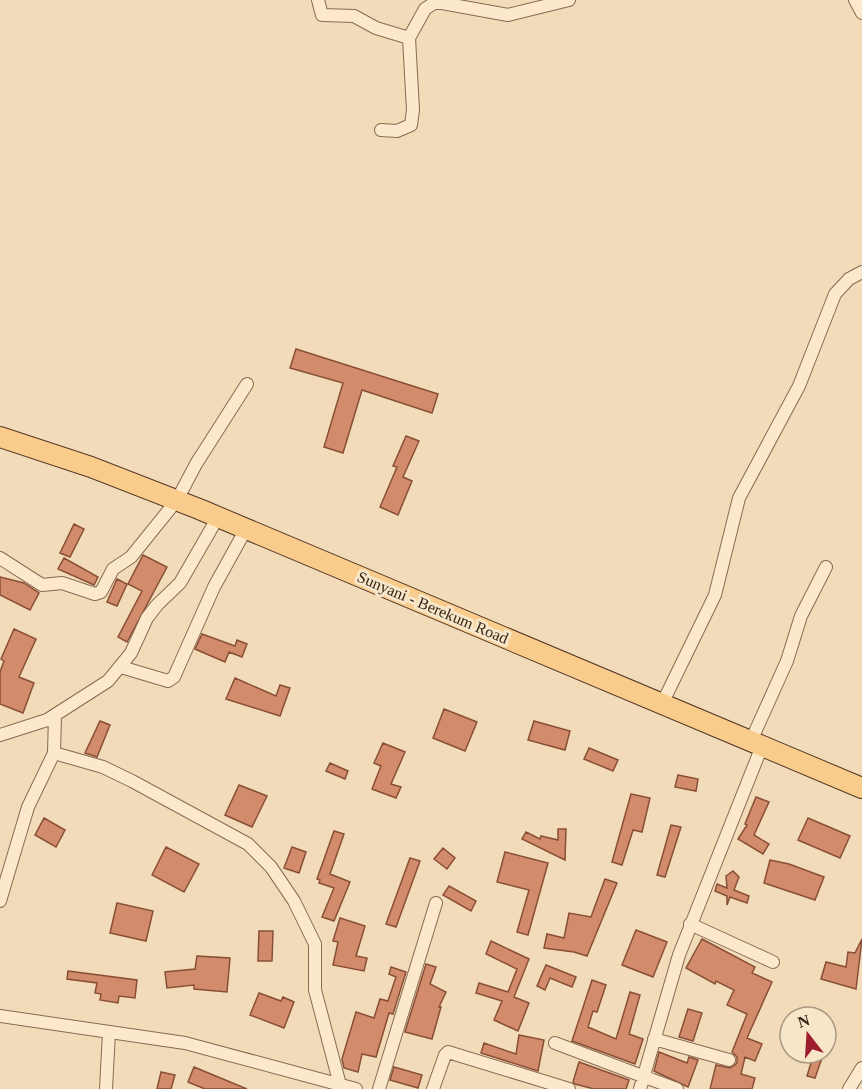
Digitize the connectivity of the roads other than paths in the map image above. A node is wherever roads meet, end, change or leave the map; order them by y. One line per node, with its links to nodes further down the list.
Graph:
1 (318, 0): 5 (street)
2 (569, 0): 5 (street)
3 (855, 0): 4 (street)
4 (862, 13)
5 (409, 38): 6 (street)
6 (381, 130)
7 (862, 272): 16 (street)
8 (247, 384): 10 (street)
9 (0, 437): 10 (main road, Sunyani - Berekum Road)
10 (177, 500): 11 (main road, Sunyani - Berekum Road); 13 (street)
11 (218, 517): 12 (main road, Sunyani - Berekum Road); 15 (street)
12 (246, 529): 15 (street); 16 (main road, Sunyani - Berekum Road)
13 (0, 558)
14 (826, 567): 19 (street)
15 (121, 667): 17 (street)
16 (662, 704): 19 (main road, Sunyani - Berekum Road)
17 (55, 715): 18 (street); 20 (street)
18 (0, 735)
19 (756, 744): 21 (main road, Sunyani - Berekum Road); 24 (street)
20 (54, 753): 22 (street); 33 (street)
21 (862, 788)
22 (0, 901)
23 (436, 903): 36 (street)
24 (690, 924): 25 (street); 28 (street)
25 (773, 962)
26 (0, 1016): 27 (street)
27 (108, 1032): 33 (street); 34 (street)
28 (654, 1039): 30 (street); 32 (street)
29 (555, 1043): 32 (street)
30 (729, 1060)
31 (862, 1068): 40 (street)
32 (642, 1083): 39 (street)
33 (340, 1085): 35 (street)
34 (106, 1089)
35 (356, 1089)
36 (379, 1089)
37 (433, 1089): 38 (street)
38 (568, 1089)
39 (677, 1089)
40 (849, 1089)

